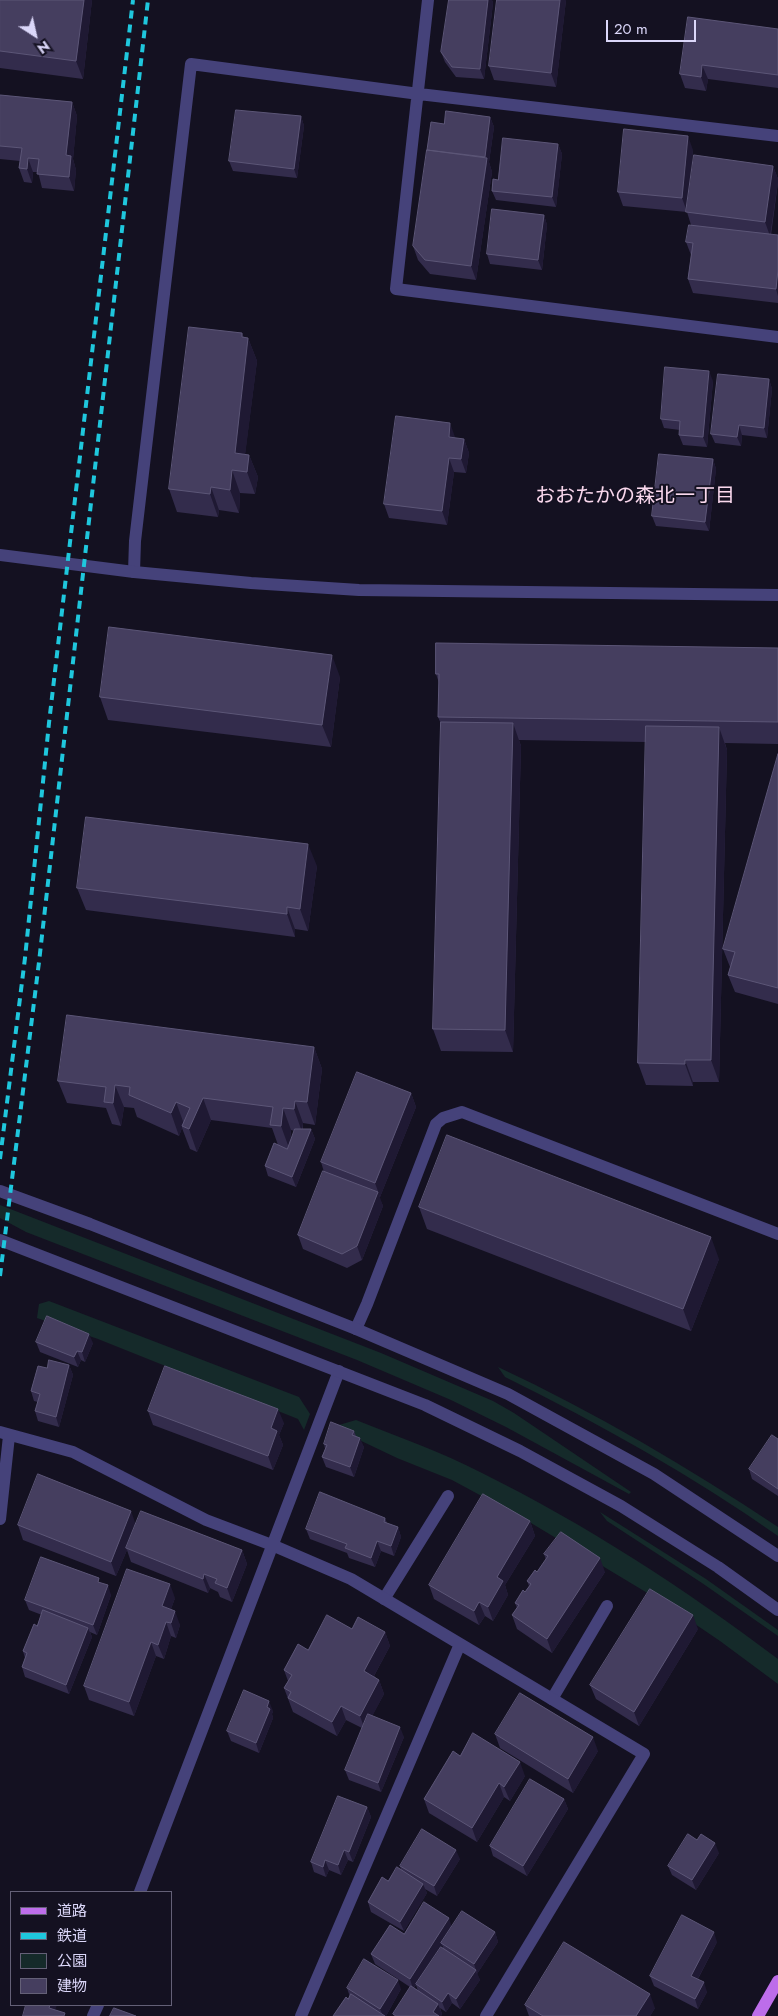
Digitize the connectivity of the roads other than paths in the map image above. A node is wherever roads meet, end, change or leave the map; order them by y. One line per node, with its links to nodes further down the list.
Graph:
1 (428, 0): 2 (street)
2 (419, 94): 3 (street); 4 (street); 6 (street)
3 (778, 136)
4 (778, 338)
5 (0, 555): 6 (street)
6 (134, 572): 7 (street)
7 (778, 595)
8 (0, 1191): 11 (street)
9 (778, 1234): 11 (street)
10 (0, 1240): 12 (street)
11 (356, 1329): 17 (street)
12 (339, 1371): 16 (street); 20 (street)
13 (5, 1434): 15 (street); 16 (street)
14 (448, 1496): 18 (street)
15 (0, 1519)
16 (272, 1545): 18 (street); 23 (street)
17 (778, 1556)
18 (384, 1599): 21 (street)
19 (607, 1606): 22 (street)
20 (778, 1610)
21 (460, 1644): 22 (street); 25 (street)
22 (552, 1699): 26 (street)
23 (140, 1891)
24 (778, 1981): 27 (main road)
25 (300, 2016)
26 (486, 2016)
27 (758, 2016)

